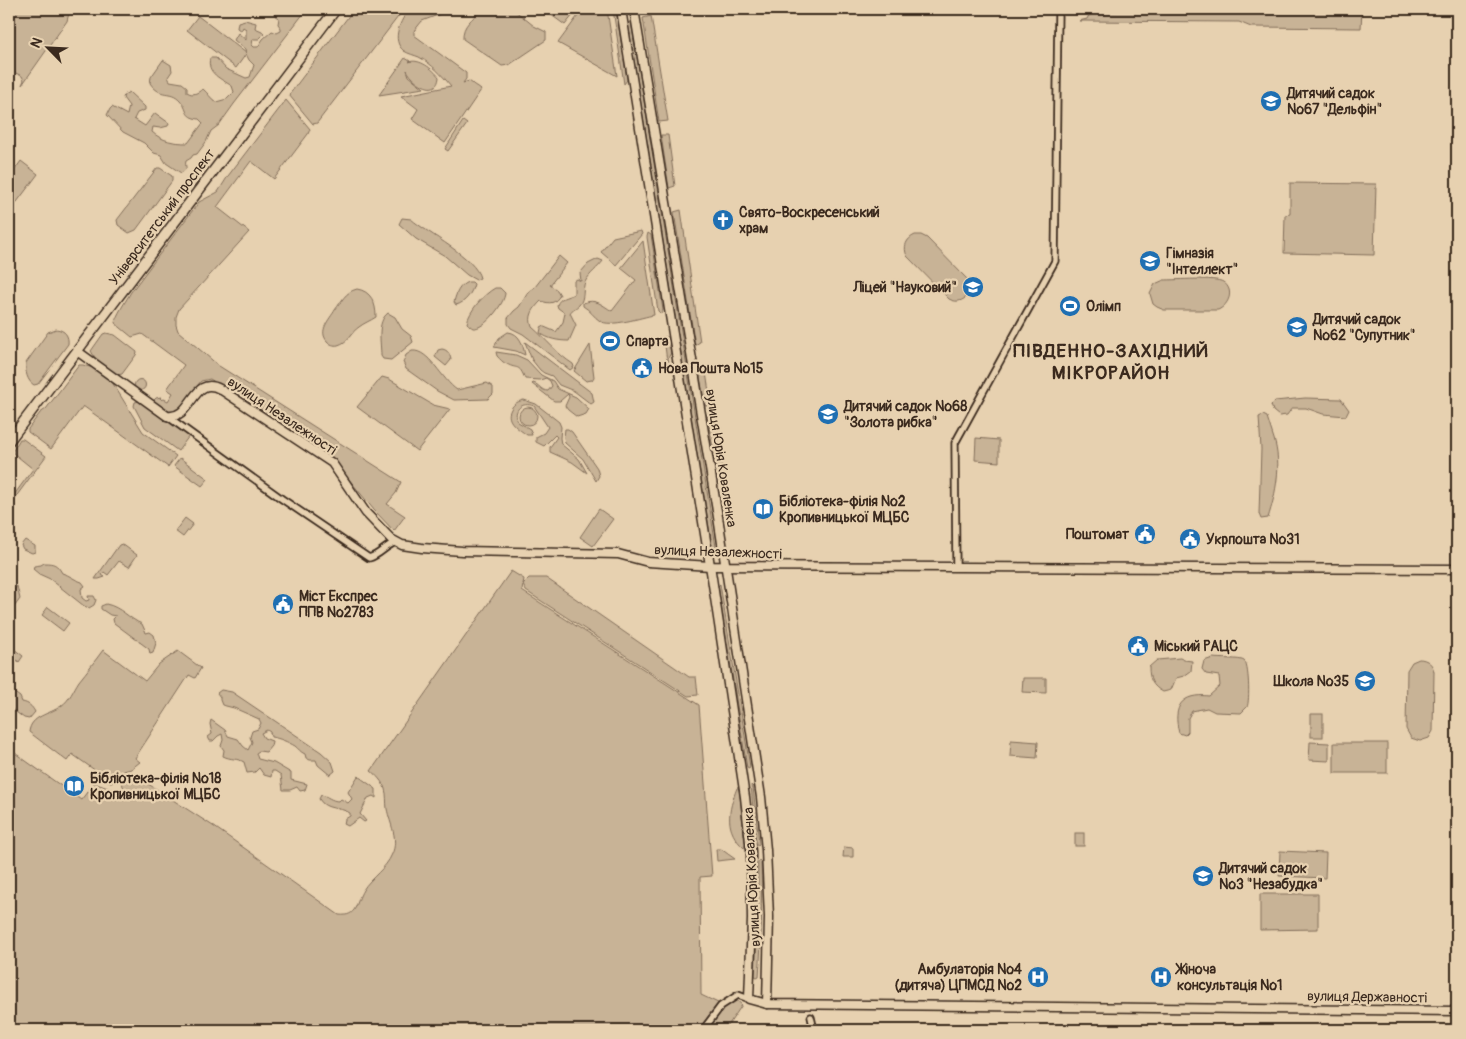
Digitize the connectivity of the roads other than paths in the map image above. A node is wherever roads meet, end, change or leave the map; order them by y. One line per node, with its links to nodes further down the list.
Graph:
1 (336, 9): 5 (main road, Університетський проспект)
2 (623, 9): 9 (street, вулиця Юрія Коваленка)
3 (634, 9): 10 (street, вулиця Юрія Коваленка)
4 (1058, 9): 11 (street)
5 (77, 351): 6 (street); 7 (main road, Університетський проспект)
6 (168, 416): 8 (street); 8 (street, вулиця Незалежності)
7 (9, 440)
8 (396, 542): 9 (street, вулиця Незалежності)
9 (710, 566): 10 (street, вулиця Незалежності); 13 (street, вулиця Юрія Коваленка)
10 (726, 566): 11 (street, вулиця Незалежності); 14 (street, вулиця Юрія Коваленка)
11 (956, 567): 12 (street, вулиця Незалежності)
12 (1457, 569)
13 (749, 999): 14 (street, вулиця Державності); 17 (street)
14 (766, 1004): 15 (street, вулиця Державності)
15 (1457, 1010)
16 (811, 1018): 18 (street)
17 (703, 1030)
18 (814, 1030)

